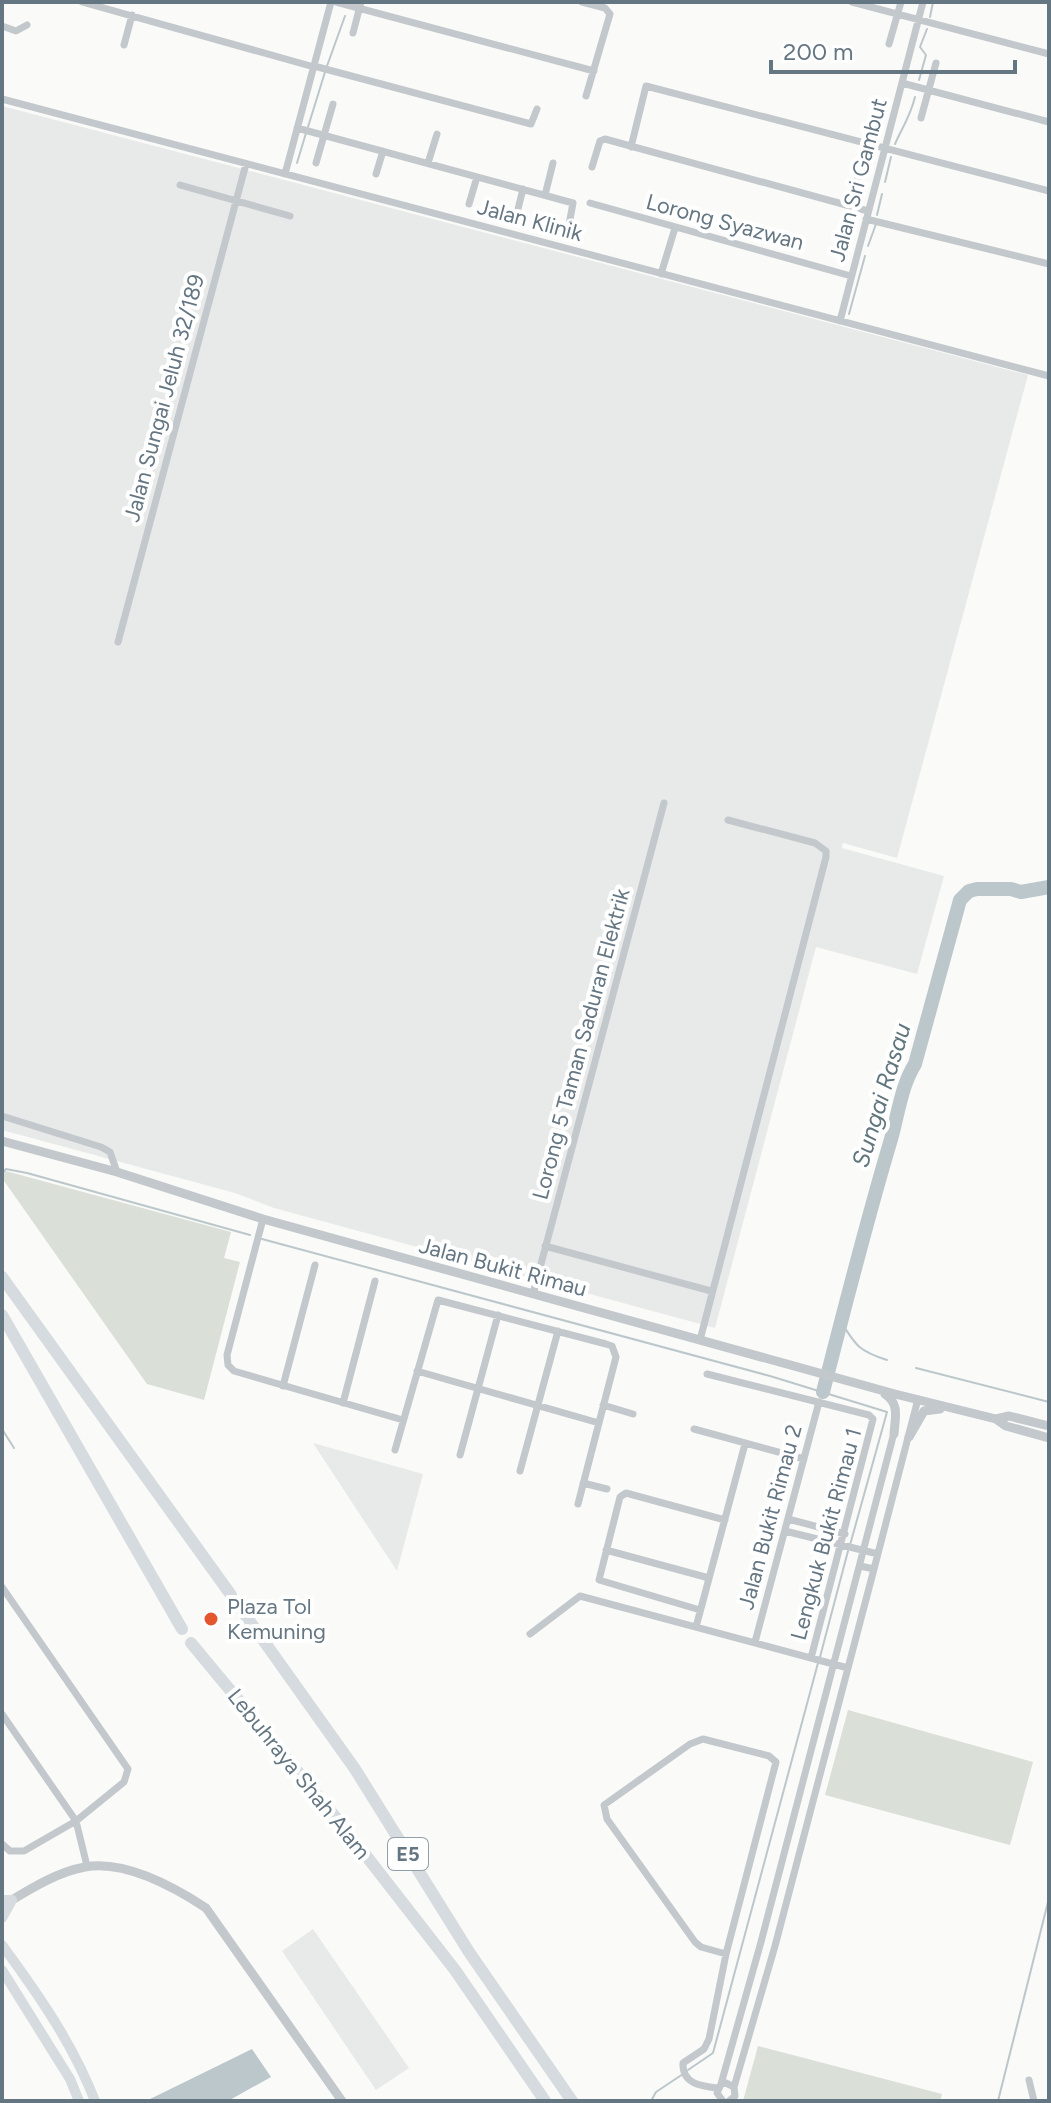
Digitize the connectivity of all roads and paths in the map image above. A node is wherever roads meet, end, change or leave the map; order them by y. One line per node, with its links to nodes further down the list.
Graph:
1 (82, 2): 9 (street)
2 (334, 2): 7 (street); 18 (street)
3 (582, 2): 19 (street)
4 (852, 2): 8 (street)
5 (901, 2): 8 (street)
6 (923, 2): 10 (street, Jalan Sri Gambut)
7 (361, 5): 13 (street); 19 (street)
8 (898, 14): 10 (street); 14 (street)
9 (132, 15): 15 (street); 18 (street)
10 (918, 19): 16 (street); 20 (street, Jalan Sri Gambut)
11 (27, 25): 12 (street)
12 (2, 26)
13 (353, 33)
14 (889, 44)
15 (124, 45)
16 (1049, 54)
17 (936, 63): 21 (street)
18 (319, 68): 25 (street); 28 (street)
19 (594, 71): 22 (street)
20 (902, 83): 21 (street); 33 (street, Jalan Sri Gambut)
21 (928, 90): 26 (street); 27 (street)
22 (586, 96)
23 (2, 99): 38 (street, Jalan Klinik)
24 (333, 104): 30 (street)
25 (537, 109)
26 (921, 118)
27 (1049, 122)
28 (306, 130): 30 (street); 40 (street)
29 (437, 134): 36 (street)
30 (324, 135): 34 (street); 35 (street)
31 (867, 143): 32 (street); 33 (street); 50 (street)
32 (631, 147): 39 (street); 50 (street)
33 (885, 148): 45 (street); 52 (street, Jalan Sri Gambut)
34 (383, 151): 36 (street); 41 (street)
35 (316, 163)
36 (428, 163): 42 (street)
37 (553, 163): 46 (street)
38 (246, 164): 40 (street, Jalan Klinik); 47 (street, Jalan Sungai Jeluh 32/189)
39 (592, 167)
40 (285, 174): 57 (street, Jalan Klinik)
41 (376, 174)
42 (477, 177): 44 (street); 49 (street)
43 (180, 185): 47 (street)
44 (523, 189): 46 (street); 51 (street)
45 (1049, 191)
46 (545, 195): 55 (street)
47 (236, 201): 53 (street); 61 (street, Jalan Sungai Jeluh 32/189)
48 (590, 203): 54 (street, Lorong Syazwan)
49 (469, 204)
50 (850, 206): 52 (street)
51 (518, 209)
52 (867, 215): 56 (street); 58 (street, Jalan Sri Gambut)
53 (290, 216)
54 (675, 228): 57 (street); 58 (street, Lorong Syazwan)
55 (568, 230)
56 (1049, 264)
57 (661, 274): 59 (street, Jalan Klinik)
58 (851, 276): 59 (street, Jalan Sri Gambut)
59 (840, 321): 60 (street, Jalan Klinik)
60 (1049, 376)
61 (118, 642)
62 (664, 803): 68 (street, Lorong 5 Taman Saduran Elektrik)
63 (728, 820): 72 (street)
64 (2, 1116): 66 (street)
65 (2, 1141): 66 (street, Jalan Bukit Rimau)
66 (117, 1172): 67 (street, Jalan Bukit Rimau)
67 (263, 1219): 73 (street, Jalan Bukit Rimau); 80 (street)
68 (545, 1246): 72 (street); 73 (street, Lorong 5 Taman Saduran Elektrik)
69 (315, 1265): 80 (street)
70 (2, 1277): 119 (highway)
71 (375, 1281): 86 (street)
72 (711, 1291): 77 (street)
73 (533, 1294): 77 (street, Jalan Bukit Rimau)
74 (2, 1315): 123 (highway)
75 (498, 1315): 76 (street); 78 (street); 82 (street)
76 (558, 1331): 87 (street); 88 (street)
77 (700, 1340): 81 (street, Jalan Bukit Rimau)
78 (417, 1371): 82 (street); 92 (street)
79 (707, 1374): 85 (street)
80 (283, 1386): 86 (street)
81 (874, 1388): 83 (street, Jalan Bukit Rimau); 96 (street)
82 (478, 1389): 88 (street); 101 (street)
83 (904, 1396): 84 (street, Jalan Bukit Rimau); 96 (street)
84 (918, 1399): 89 (street, Jalan Bukit Rimau); 97 (street)
85 (819, 1402): 102 (street, Jalan Bukit Rimau 2); 110 (street, Lengkuk Bukit Rimau 1)
86 (343, 1403): 92 (street)
87 (603, 1405): 90 (street); 93 (street)
88 (538, 1406): 93 (street); 103 (street)
89 (967, 1411): 91 (street, Jalan Bukit Rimau); 97 (street)
90 (633, 1414)
91 (996, 1419): 94 (street, Jalan Bukit Rimau); 98 (street, Jalan Bukit Rimau)
92 (403, 1420): 100 (street)
93 (599, 1423): 104 (street)
94 (1049, 1426)
95 (694, 1429): 99 (street)
96 (894, 1434): 113 (street)
97 (909, 1437): 114 (street)
98 (1049, 1438)
99 (745, 1444): 102 (street); 108 (street)
100 (395, 1450)
101 (460, 1455)
102 (804, 1459): 107 (street, Jalan Bukit Rimau 2)
103 (520, 1471)
104 (583, 1483): 105 (street); 106 (street)
105 (607, 1489)
106 (578, 1504)
107 (788, 1519): 109 (street, Jalan Bukit Rimau 2); 110 (street)
108 (725, 1520): 112 (street); 117 (street)
109 (785, 1531): 111 (street); 125 (street, Jalan Bukit Rimau 2)
110 (845, 1534): 111 (street, Lengkuk Bukit Rimau 1)
111 (844, 1546): 113 (street); 127 (street, Lengkuk Bukit Rimau 1)
112 (606, 1550): 117 (street); 121 (street)
113 (860, 1550): 114 (street); 115 (street)
114 (878, 1554): 116 (street)
115 (860, 1566): 116 (street); 127 (street)
116 (874, 1569): 128 (street)
117 (709, 1578): 121 (street)
118 (2, 1587): 130 (street)
119 (231, 1595)
120 (241, 1609): 145 (highway, Lebuhraya Shah Alam / E5)
121 (700, 1610): 122 (street)
122 (696, 1627): 124 (street); 125 (street)
123 (182, 1629)
124 (530, 1634)
125 (755, 1642): 127 (street)
126 (191, 1643): 144 (highway, Lebuhraya Shah Alam / E5)
127 (822, 1661): 128 (street); 139 (street)
128 (848, 1668): 140 (street)
129 (2, 1714): 130 (street)
130 (76, 1821): 131 (street); 132 (street)
131 (2, 1844)
132 (87, 1866): 133 (street); 143 (street)
133 (5, 1902): 134 (main road)
134 (2, 1918)
135 (2, 1945): 142 (main road)
136 (726, 1954): 136 (street); 139 (street)
137 (2, 1970): 141 (main road)
138 (1029, 2080): 147 (street)
139 (720, 2086): 140 (street); 146 (street)
140 (734, 2087): 146 (street)
141 (79, 2101)
142 (95, 2101)
143 (342, 2101)
144 (545, 2101)
145 (572, 2101)
146 (726, 2101)
147 (1034, 2101)

